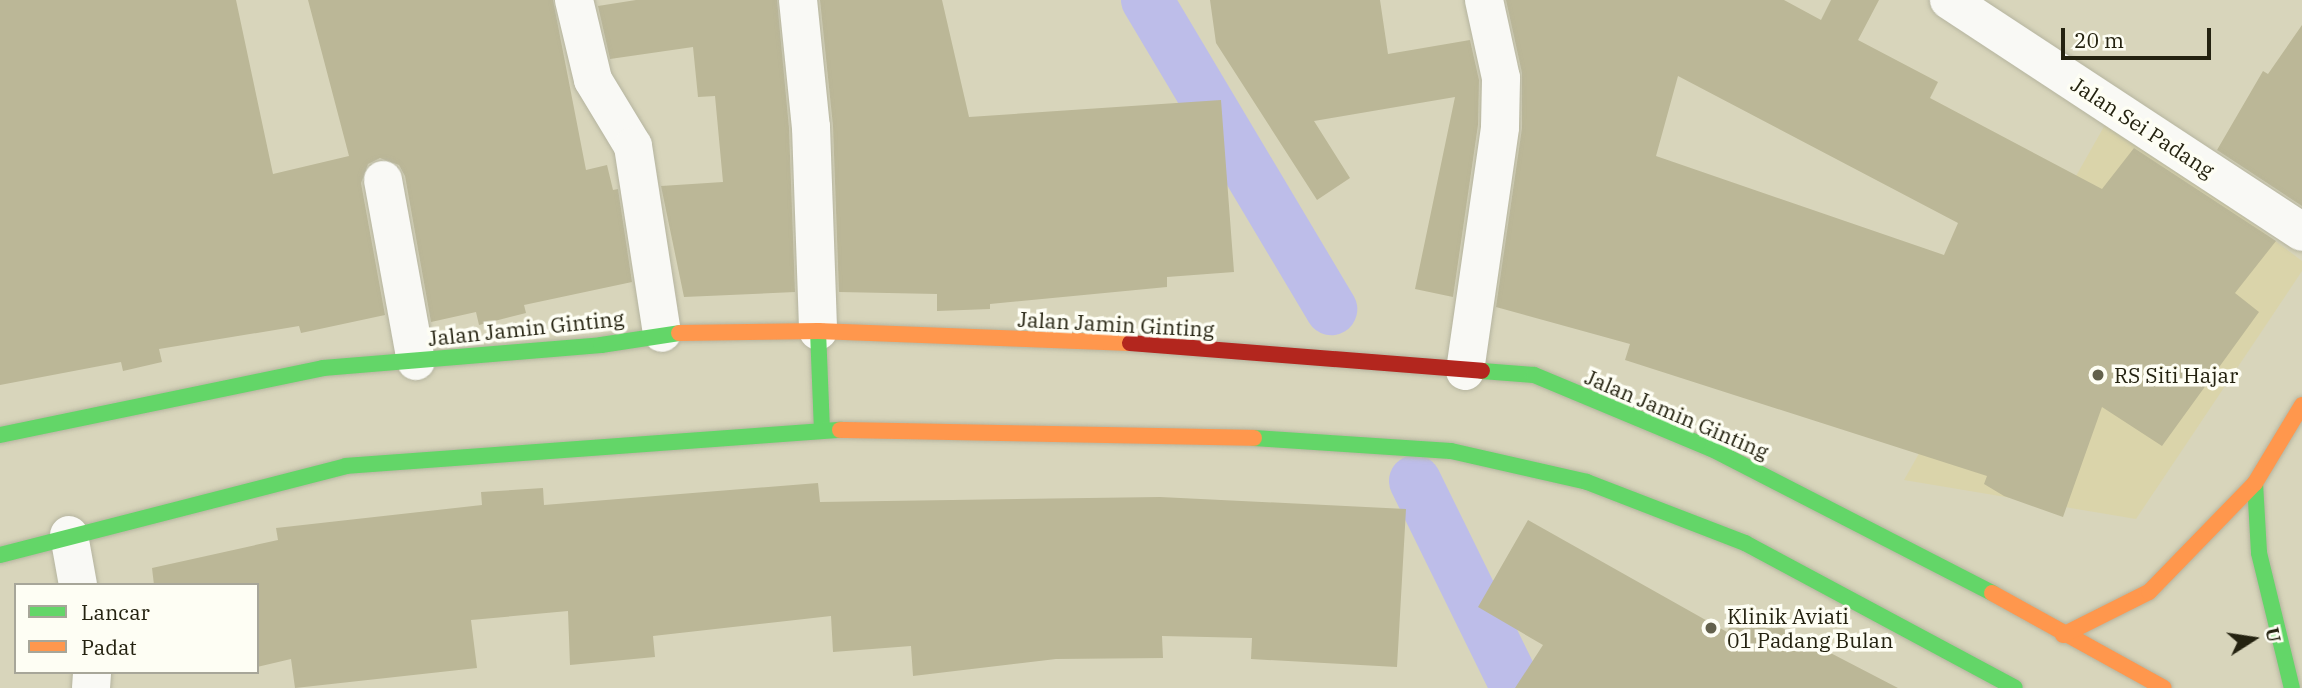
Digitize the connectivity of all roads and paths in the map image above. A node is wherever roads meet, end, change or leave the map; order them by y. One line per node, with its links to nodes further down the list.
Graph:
1 (574, 0): 8 (street)
2 (798, 0): 7 (street)
3 (1484, 0): 10 (street)
4 (1949, 0): 6 (street, Jalan Sei Padang)
5 (383, 180): 9 (street)
6 (2302, 232)
7 (818, 331): 8 (main road, Jalan Jamin Ginting); 10 (main road, Jalan Jamin Ginting); 12 (main road)
8 (662, 333): 9 (main road, Jalan Jamin Ginting)
9 (416, 361): 13 (main road, Jalan Jamin Ginting)
10 (1465, 372): 18 (main road, Jalan Jamin Ginting)
11 (2302, 405): 14 (main road)
12 (822, 430): 15 (main road); 20 (main road)
13 (0, 435)
14 (2255, 483): 18 (main road); 19 (main road); 22 (main road)
15 (69, 535): 16 (main road); 17 (street)
16 (0, 555)
17 (78, 583)
18 (2063, 635): 21 (main road, Jalan Jamin Ginting)
19 (2302, 651)
20 (2015, 688)
21 (2164, 688)
22 (2292, 688)

